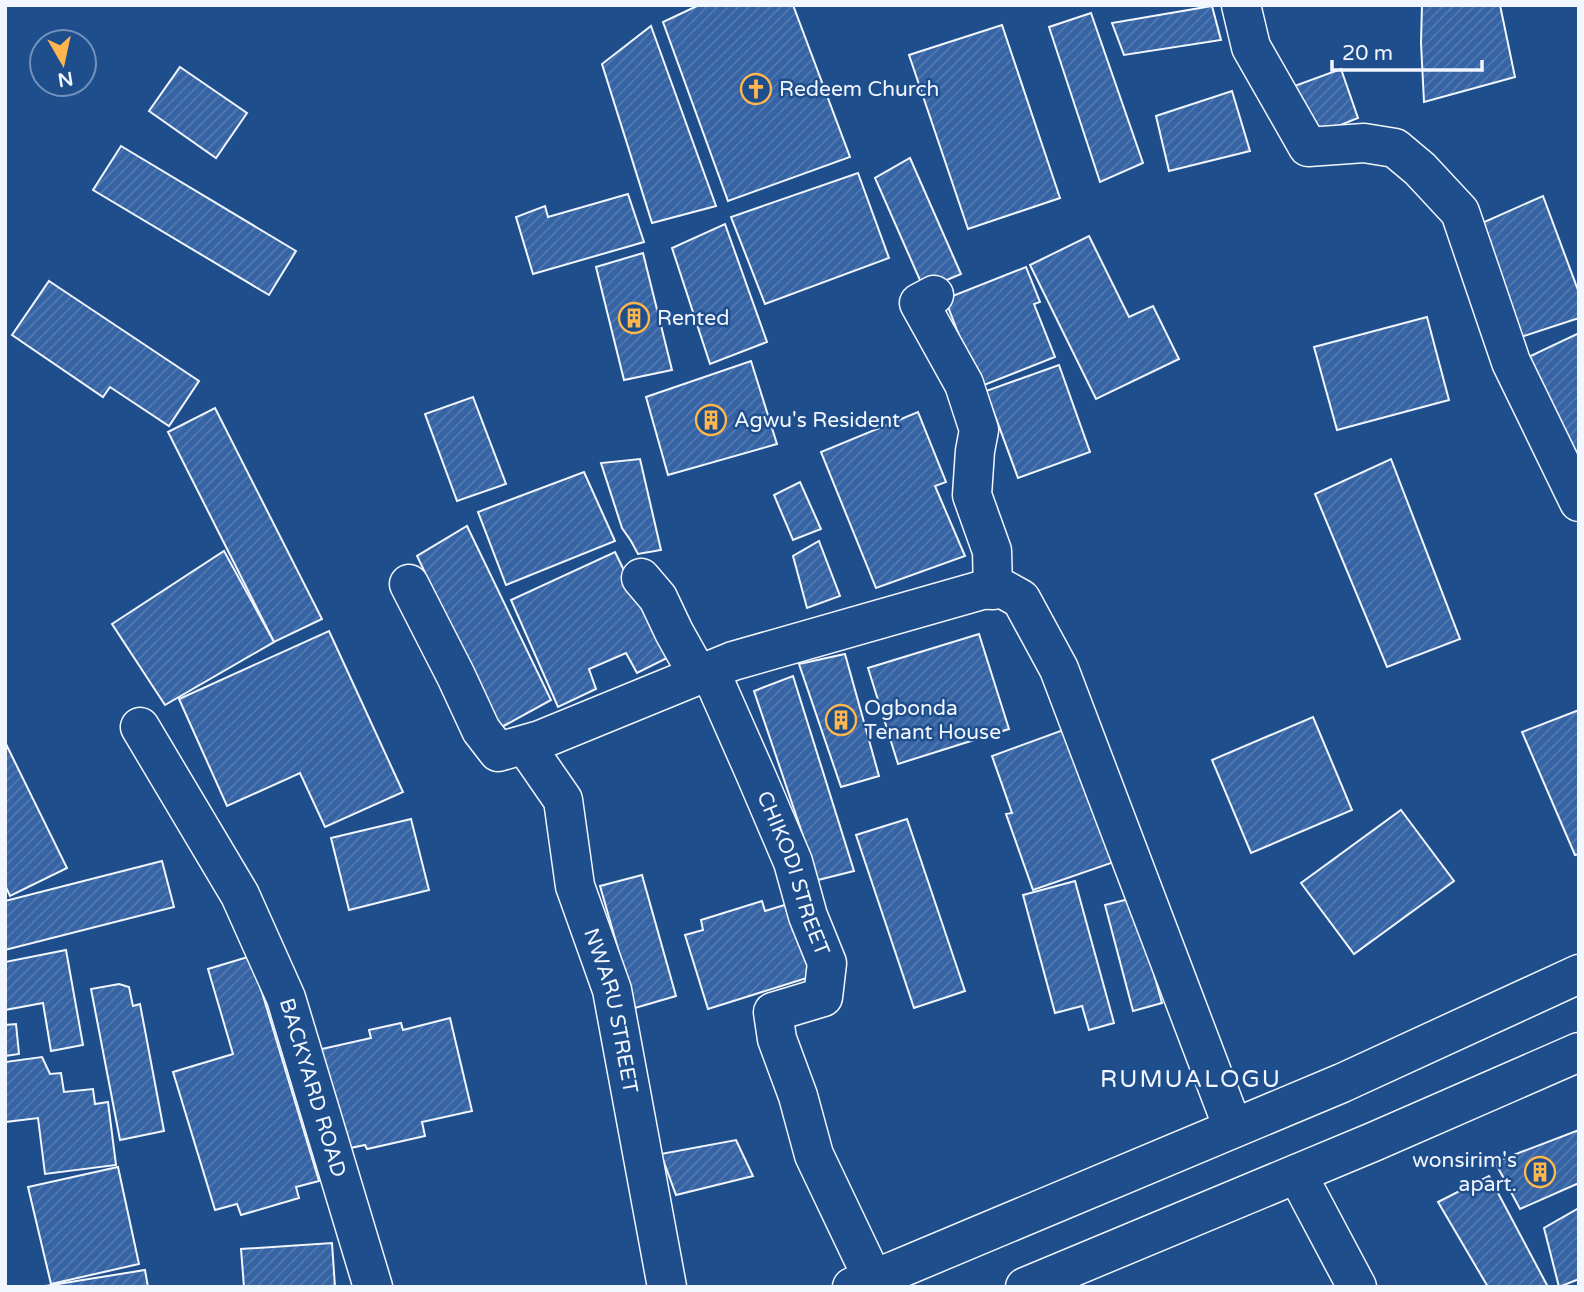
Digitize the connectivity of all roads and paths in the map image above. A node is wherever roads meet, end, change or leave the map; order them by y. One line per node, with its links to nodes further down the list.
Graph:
1 (1241, 5): 3 (street)
2 (934, 295): 6 (street)
3 (1579, 502)
4 (641, 578): 7 (street)
5 (410, 583): 9 (street)
6 (993, 590): 7 (street); 12 (street)
7 (704, 673): 9 (street); 14 (street, CHIKODI STREET)
8 (140, 727): 15 (street, BACKYARD ROAD)
9 (525, 745): 16 (street, NWARU STREET)
10 (1579, 974): 12 (street)
11 (1579, 1052): 13 (street)
12 (1233, 1128): 14 (street)
13 (1297, 1174): 17 (street); 18 (street)
14 (863, 1283)
15 (373, 1287)
16 (667, 1287)
17 (1025, 1287)
18 (1357, 1287)

